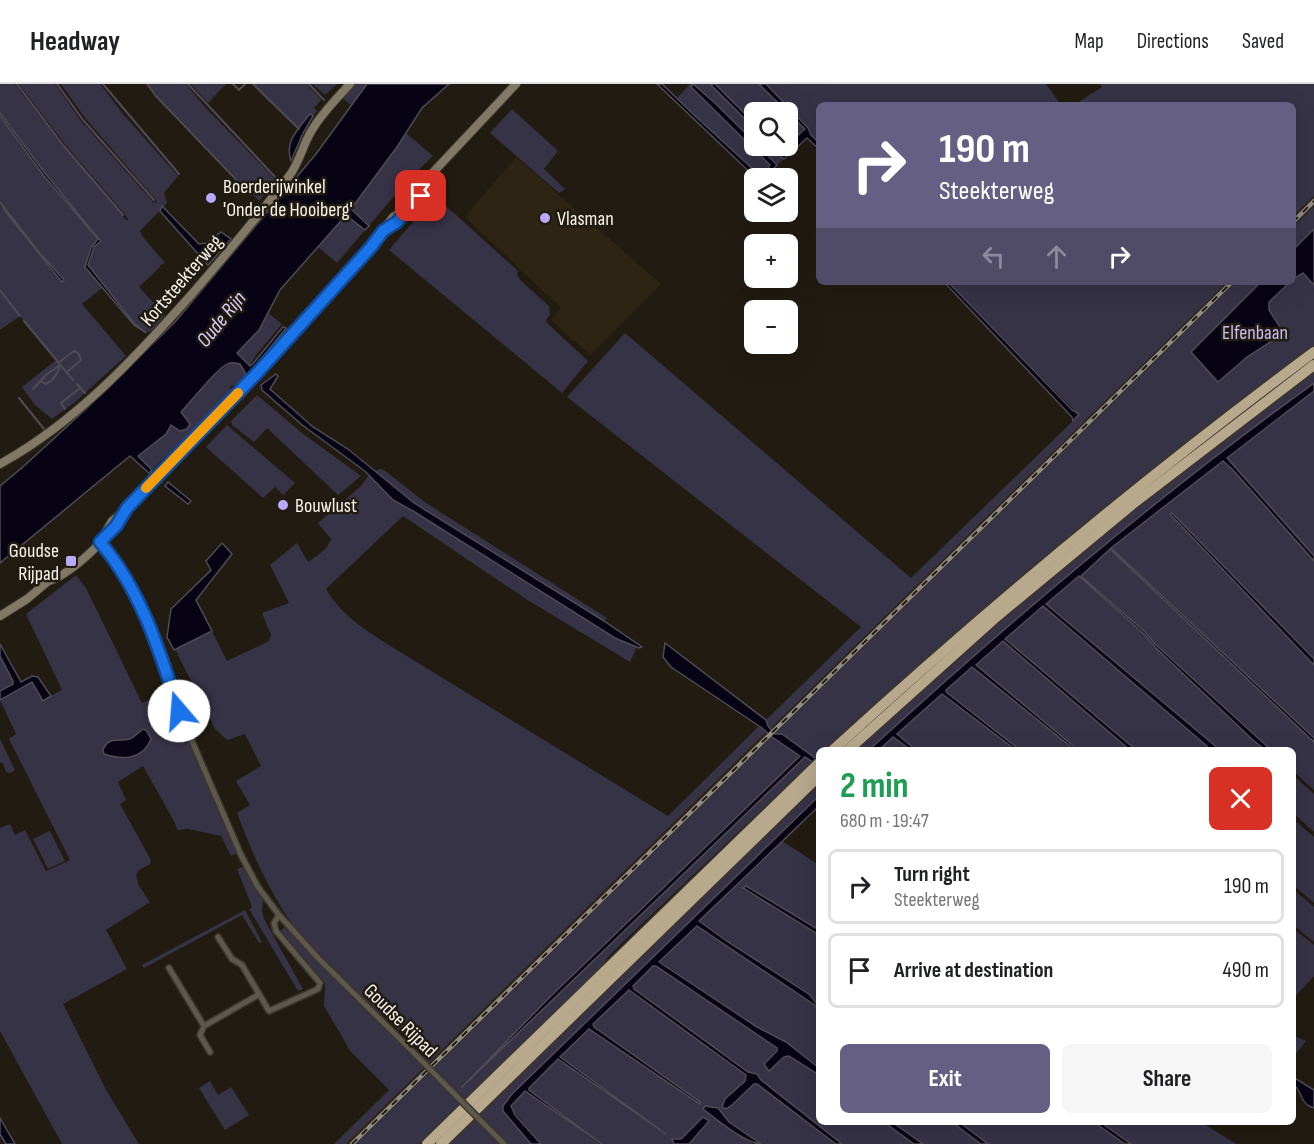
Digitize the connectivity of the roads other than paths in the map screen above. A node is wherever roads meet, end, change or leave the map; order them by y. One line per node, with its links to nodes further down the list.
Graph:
1 (350, 84): 5 (main road, Kortsteekterweg)
2 (516, 84): 6 (main road)
3 (1314, 352): 8 (highway)
4 (1314, 364): 9 (highway)
5 (0, 464)
6 (100, 542): 7 (main road); 12 (street, Goudse Rijpad)
7 (0, 616)
8 (836, 747)
9 (851, 747)
10 (816, 770): 18 (highway)
11 (816, 770): 19 (highway)
12 (279, 915): 15 (street, Goudse Rijpad); 20 (street, Goudse Rijpad, bridge)
13 (218, 938): 15 (street)
14 (168, 968): 16 (street)
15 (258, 995): 16 (street)
16 (204, 1026): 17 (street)
17 (210, 1052)
18 (427, 1144)
19 (441, 1144)
20 (504, 1144)

